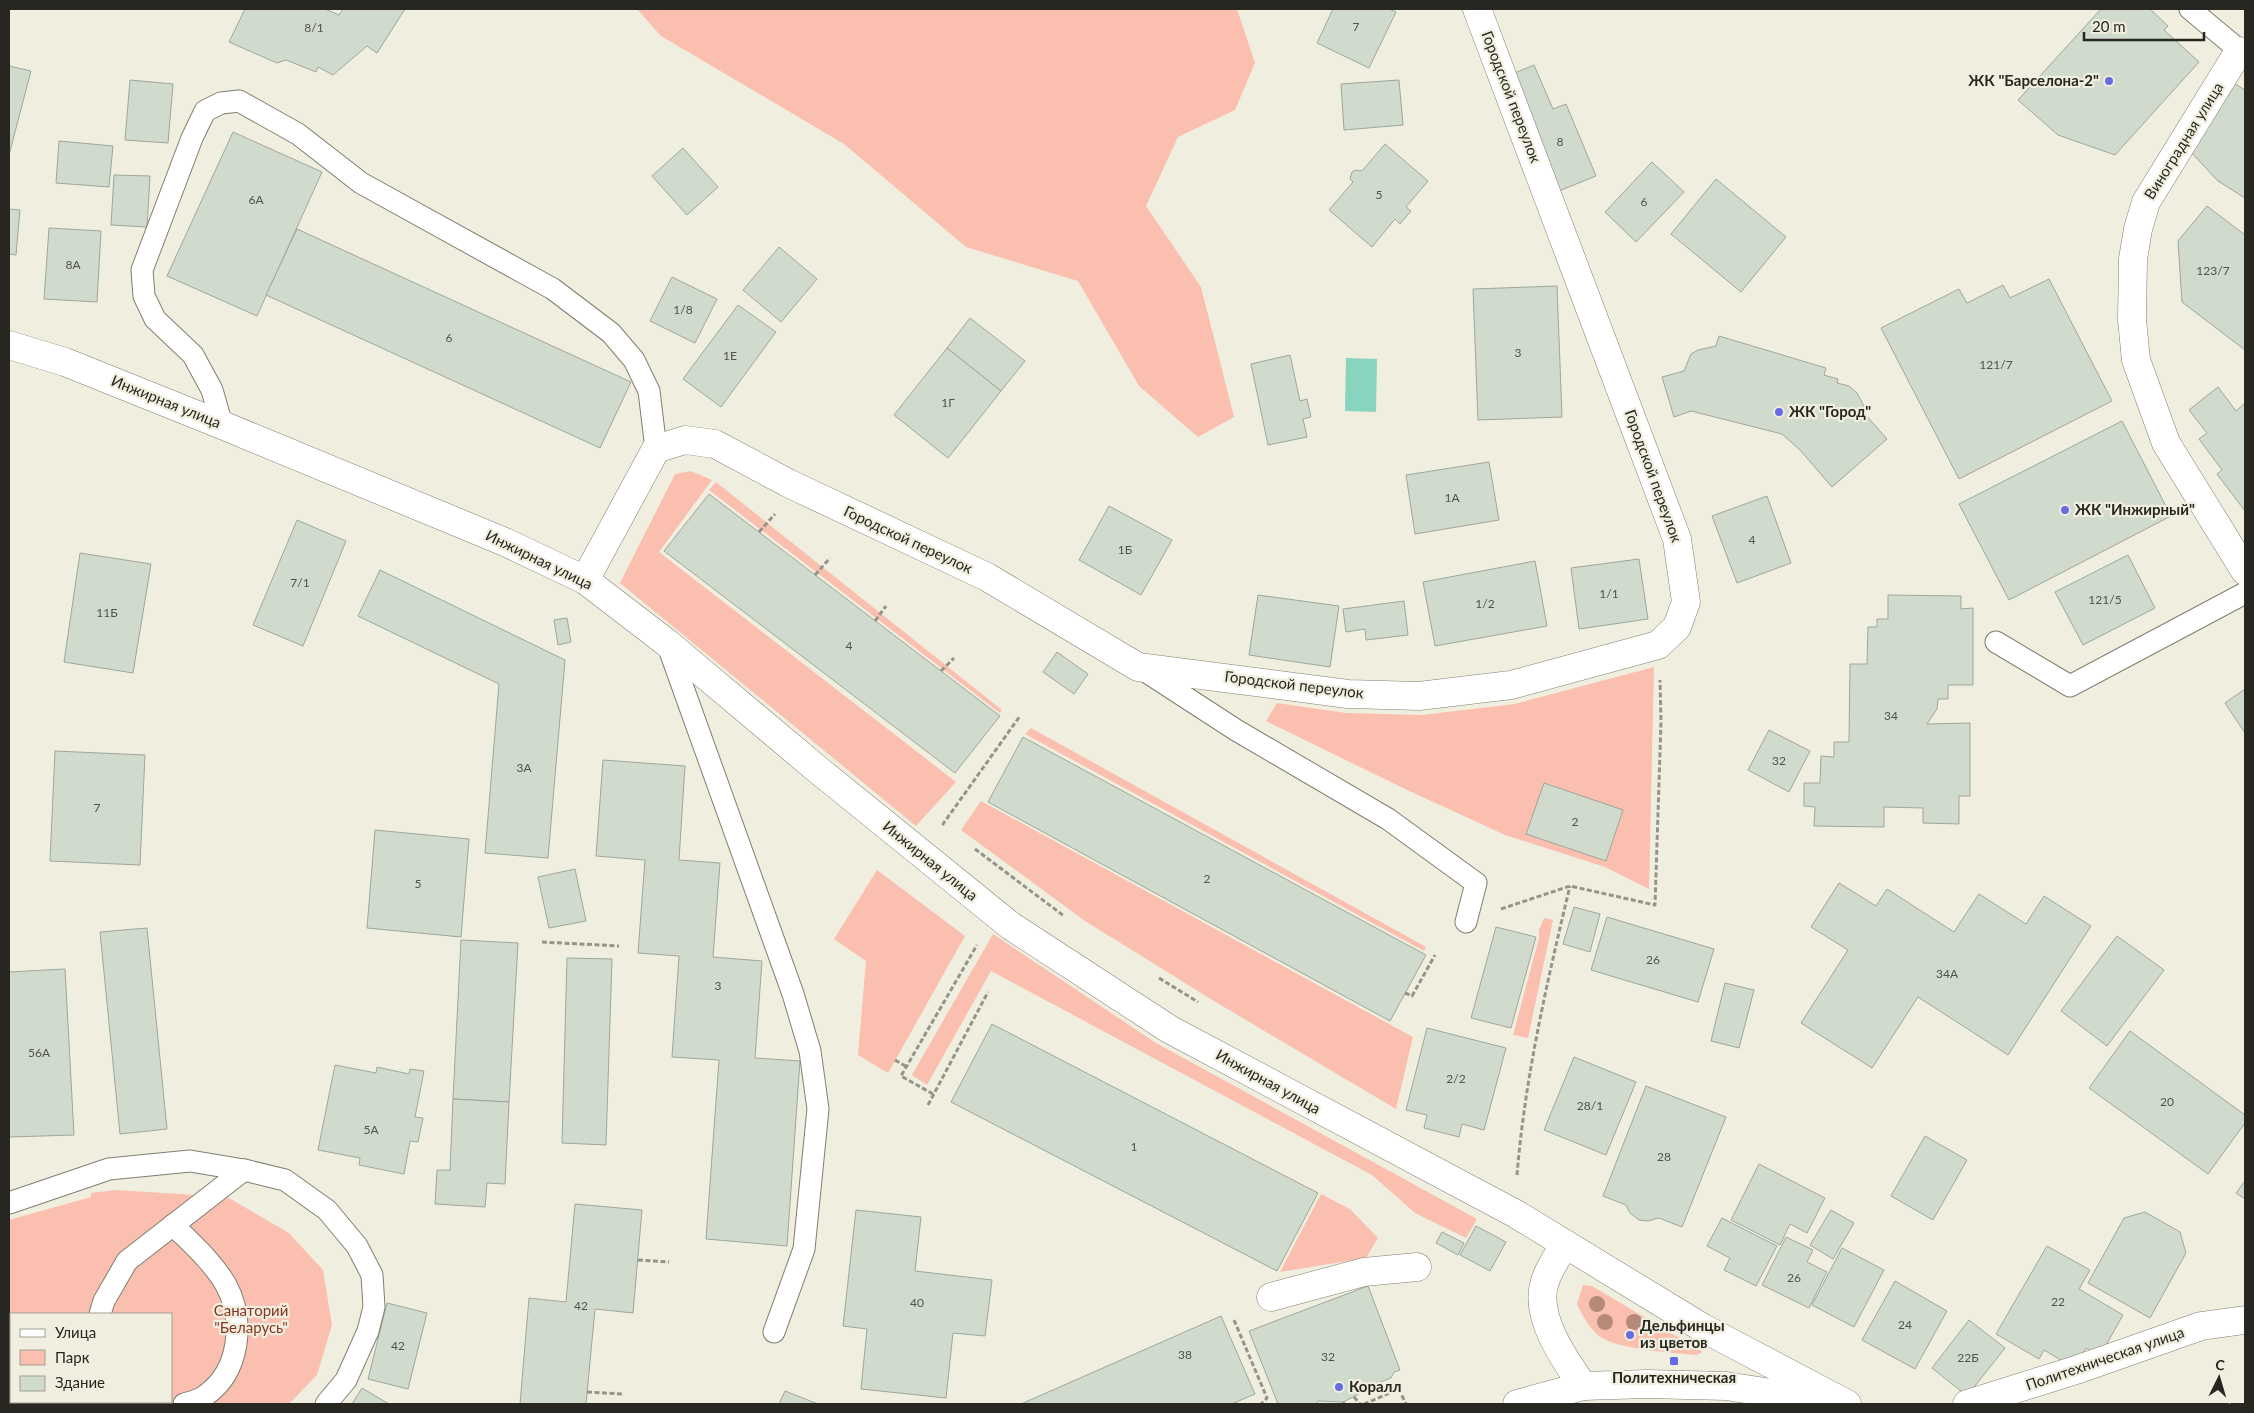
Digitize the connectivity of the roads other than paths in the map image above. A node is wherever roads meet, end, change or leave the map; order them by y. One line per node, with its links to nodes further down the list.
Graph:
1 (1477, 9): 12 (street, Городской переулок)
2 (2190, 9): 3 (lane, Виноградная улица)
3 (2242, 53): 7 (street, Виноградная улица)
4 (9, 345): 5 (street, Инжирная улица)
5 (222, 425): 6 (lane); 8 (street, Инжирная улица)
6 (656, 449): 8 (street); 12 (street, Городской переулок)
7 (2245, 571)
8 (585, 580): 11 (street, Инжирная улица)
9 (2245, 593): 10 (lane)
10 (1996, 642)
11 (667, 643): 17 (street, Инжирная улица); 22 (lane)
12 (1138, 667): 13 (lane)
13 (1466, 922)
14 (244, 1170): 15 (lane); 16 (lane); 25 (lane)
15 (9, 1204)
16 (173, 1225): 20 (lane); 24 (lane)
17 (1565, 1244): 23 (street); 28 (street, Инжирная улица)
18 (1417, 1267): 19 (street)
19 (1271, 1297)
20 (100, 1313)
21 (2245, 1320): 29 (street, Политехническая улица)
22 (774, 1332)
23 (1583, 1386): 26 (street); 27 (street)
24 (184, 1404)
25 (326, 1404)
26 (1517, 1404)
27 (1843, 1404)
28 (1847, 1404)
29 (1967, 1404)

